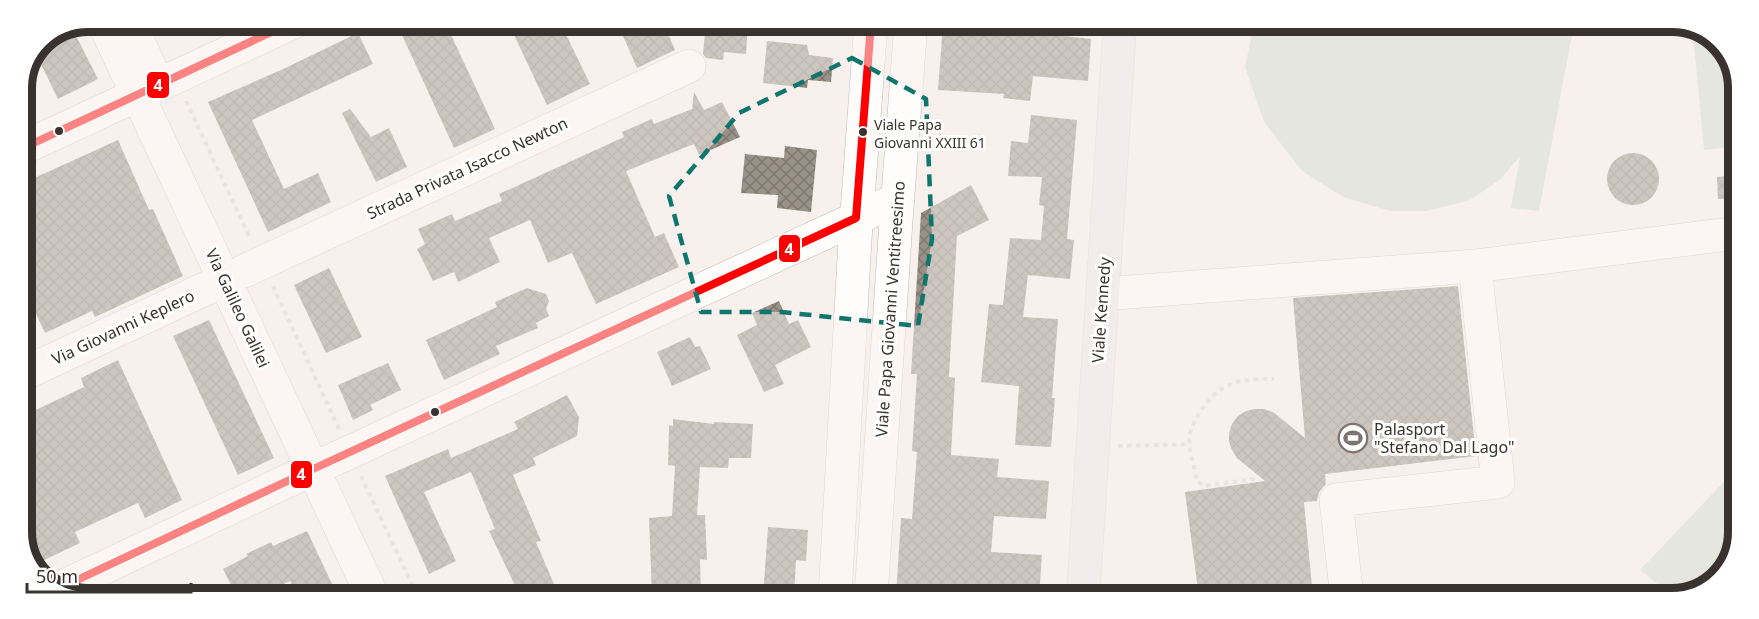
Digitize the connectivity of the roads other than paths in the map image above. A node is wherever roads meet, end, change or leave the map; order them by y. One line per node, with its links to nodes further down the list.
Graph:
1 (112, 32): 8 (street, Via Galileo Galilei)
2 (134, 32): 8 (street, Via Galileo Galilei)
3 (254, 32): 8 (street)
4 (870, 32): 11 (street)
5 (910, 32): 10 (street, Viale Papa Giovanni Ventitreesimo)
6 (1119, 32): 15 (main road, Viale Kennedy)
7 (689, 66): 14 (street, Strada Privata Isacco Newton)
8 (160, 91): 9 (street); 14 (street, Via Galileo Galilei)
9 (32, 144)
10 (898, 199): 11 (street); 22 (street, Viale Papa Giovanni Ventitreesimo)
11 (856, 218): 17 (street); 21 (street)
12 (1727, 234): 13 (street)
13 (1476, 266): 15 (street); 24 (street)
14 (248, 269): 16 (street, Via Giovanni Keplero); 17 (street, Via Galileo Galilei)
15 (1102, 294): 23 (main road, Viale Kennedy)
16 (32, 370)
17 (336, 457): 18 (street); 19 (street, Via Galileo Galilei); 20 (street, Via Galileo Galilei)
18 (68, 584)
19 (370, 588)
20 (392, 588)
21 (835, 588)
22 (872, 588)
23 (1084, 588)
24 (1346, 588)

